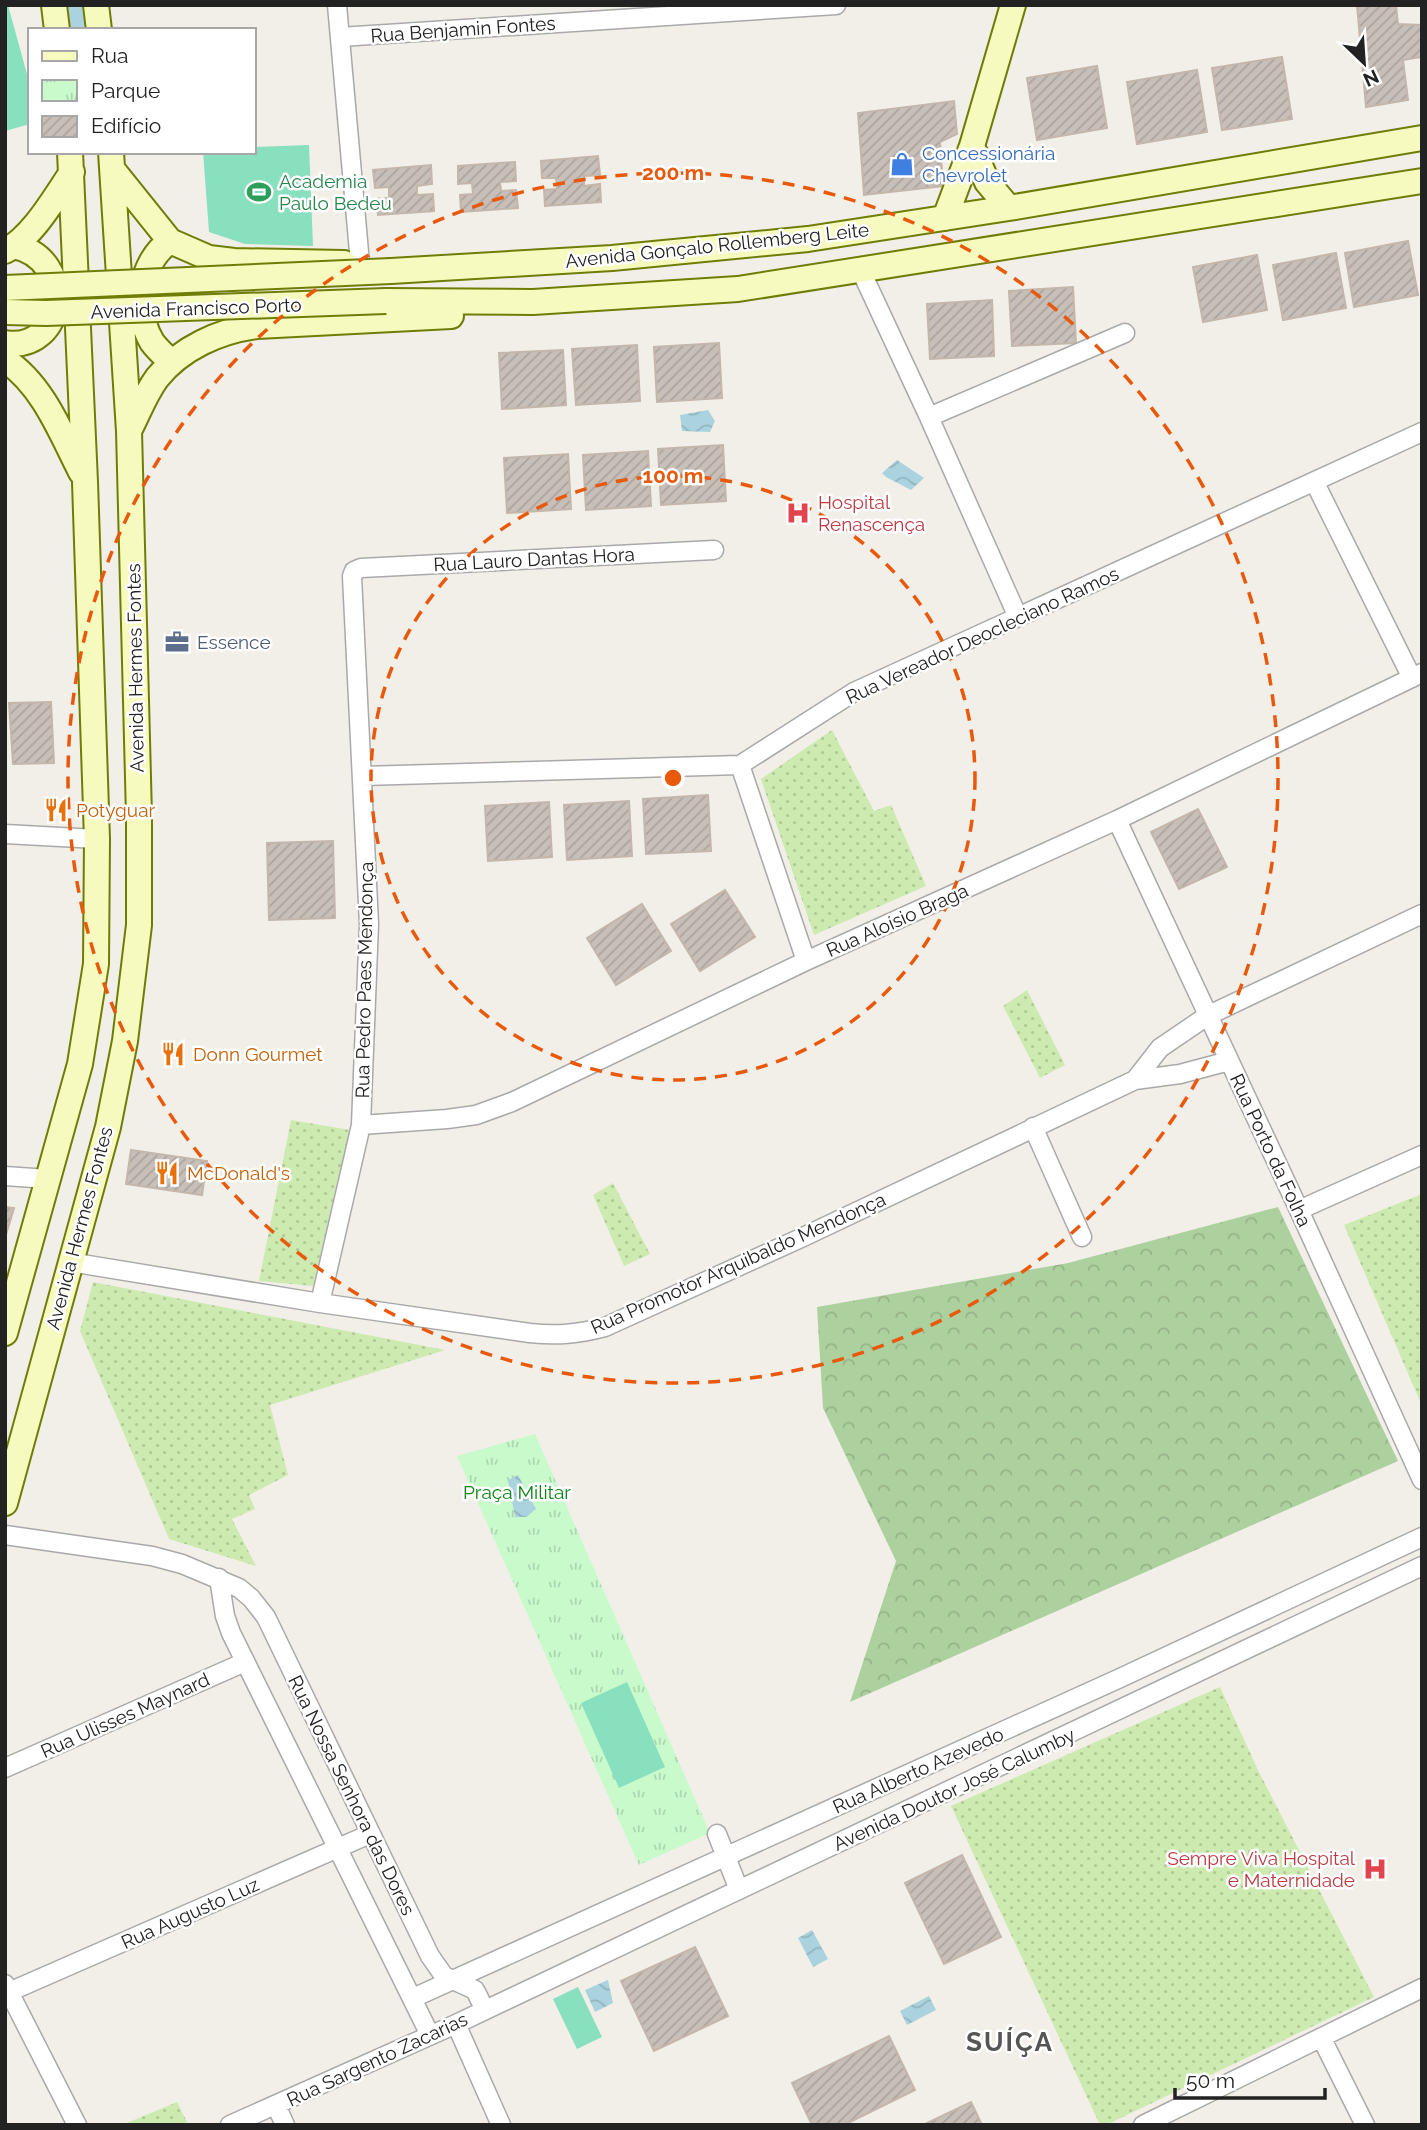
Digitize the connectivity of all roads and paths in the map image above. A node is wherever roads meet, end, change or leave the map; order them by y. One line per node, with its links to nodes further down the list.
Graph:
1 (54, 5): 6 (main road)
2 (96, 5): 7 (main road)
3 (337, 5): 8 (street)
4 (836, 5): 8 (street, Rua Benjamin Fontes)
5 (1013, 5): 10 (main road)
6 (57, 28)
7 (99, 28)
8 (340, 37): 18 (street)
9 (1422, 138): 14 (main road, Avenida Gonçalo Rollemberg Leite)
10 (972, 146): 14 (main road); 15 (main road)
11 (112, 161): 16 (main road); 30 (main road, Avenida Hermes Fontes)
12 (71, 162): 17 (main road); 32 (main road)
13 (1422, 181): 20 (main road, Avenida Gonçalo Rollemberg Leite)
14 (1009, 208): 15 (main road, Avenida Gonçalo Rollemberg Leite)
15 (945, 218): 19 (main road, Avenida Gonçalo Rollemberg Leite)
16 (170, 241): 18 (main road); 28 (main road)
17 (10, 249): 26 (main road)
18 (360, 263): 19 (main road)
19 (483, 265): 21 (main road, Avenida Gonçalo Rollemberg Leite, bridge)
20 (860, 271): 23 (main road, Avenida Gonçalo Rollemberg Leite); 29 (street)
21 (5, 288)
22 (386, 301): 23 (main road, Avenida Gonçalo Rollemberg Leite); 24 (main road, Avenida Francisco Porto, bridge)
23 (533, 302): 28 (main road)
24 (5, 312)
25 (1125, 333): 29 (street)
26 (5, 343)
27 (5, 360): 32 (main road)
28 (171, 362): 30 (main road)
29 (929, 417): 36 (street)
30 (129, 431): 55 (main road, Avenida Hermes Fontes)
31 (1422, 432): 33 (street, Rua Vereador Deocleciano Ramos)
32 (86, 482): 42 (main road)
33 (1315, 483): 36 (street, Rua Vereador Deocleciano Ramos); 37 (street)
34 (714, 550): 35 (street, Rua Lauro Dantas Hora)
35 (354, 571): 39 (street, Rua Pedro Paes Mendonça)
36 (1017, 615): 38 (street, Rua Vereador Deocleciano Ramos)
37 (1417, 676): 40 (street, Rua Aloísio Braga)
38 (740, 765): 39 (street); 44 (street)
39 (363, 776): 48 (street, Rua Pedro Paes Mendonça)
40 (1116, 820): 44 (street, Rua Aloísio Braga); 45 (street, Rua Porto da Folha)
41 (5, 834): 42 (street)
42 (97, 839): 52 (main road)
43 (1422, 914): 45 (street, Rua Promotor Arquibaldo Mendonça)
44 (806, 961): 48 (street, Rua Aloísio Braga)
45 (1208, 1016): 46 (street, Rua Porto da Folha); 47 (street, Rua Promotor Arquibaldo Mendonça)
46 (1229, 1061): 47 (street, Rua Promotor Arquibaldo Mendonça); 53 (street, Rua Porto da Folha)
47 (1135, 1080): 49 (street, Rua Promotor Arquibaldo Mendonça)
48 (361, 1125): 56 (street, Rua Pedro Paes Mendonça)
49 (1033, 1127): 54 (street); 56 (street, Rua Promotor Arquibaldo Mendonça)
50 (1422, 1155): 53 (street)
51 (5, 1176): 52 (street)
52 (48, 1179): 57 (main road)
53 (1299, 1210): 58 (street, Rua Porto da Folha)
54 (1082, 1237)
55 (70, 1262): 56 (street, Rua Promotor Arquibaldo Mendonça); 59 (main road, Avenida Hermes Fontes)
56 (320, 1303)
57 (5, 1333)
58 (1422, 1480)
59 (5, 1503)
60 (5, 1535): 65 (street, Rua Nossa Senhora das Dores)
61 (1422, 1536): 62 (street, Rua Alberto Azevedo)
62 (1393, 1550): 64 (street); 67 (street, Rua Alberto Azevedo)
63 (1422, 1566): 64 (street, Avenida Doutor José Calumby)
64 (1403, 1575): 68 (street, Avenida Doutor José Calumby)
65 (219, 1578): 66 (street, Rua Nossa Senhora das Dores); 70 (street, Rua Nossa Senhora das Dores)
66 (245, 1662): 69 (street, Rua Ulisses Maynard); 72 (street, Rua Nossa Senhora das Dores)
67 (1118, 1679): 68 (street); 73 (street, Rua Alberto Azevedo)
68 (1131, 1705): 74 (street, Avenida Doutor José Calumby)
69 (5, 1768)
70 (370, 1834): 72 (street, Rua Augusto Luz); 75 (street, Rua Nossa Senhora das Dores)
71 (717, 1834): 73 (street)
72 (338, 1848): 76 (street, Rua Augusto Luz); 78 (street, Rua Nossa Senhora das Dores)
73 (726, 1857): 74 (street); 75 (street, Rua Alberto Azevedo)
74 (739, 1890): 79 (street, Avenida Doutor José Calumby)
75 (451, 1980): 78 (street, Rua Alberto Azevedo); 79 (street, Rua Nossa Senhora das Dores)
76 (7, 1988): 84 (street)
77 (1422, 1988): 82 (street)
78 (413, 1998): 81 (street, Rua Nossa Senhora das Dores)
79 (485, 2010): 80 (street, Rua Sargento Zacarias)
80 (456, 2024): 81 (street, Rua Sargento Zacarias); 87 (street)
81 (429, 2035): 83 (street, Rua Sargento Zacarias)
82 (1322, 2039): 88 (street); 89 (street)
83 (276, 2105): 85 (street, Rua Sargento Zacarias); 86 (street)
84 (77, 2125)
85 (230, 2125)
86 (285, 2125)
87 (501, 2125)
88 (1143, 2125)
89 (1364, 2125)

